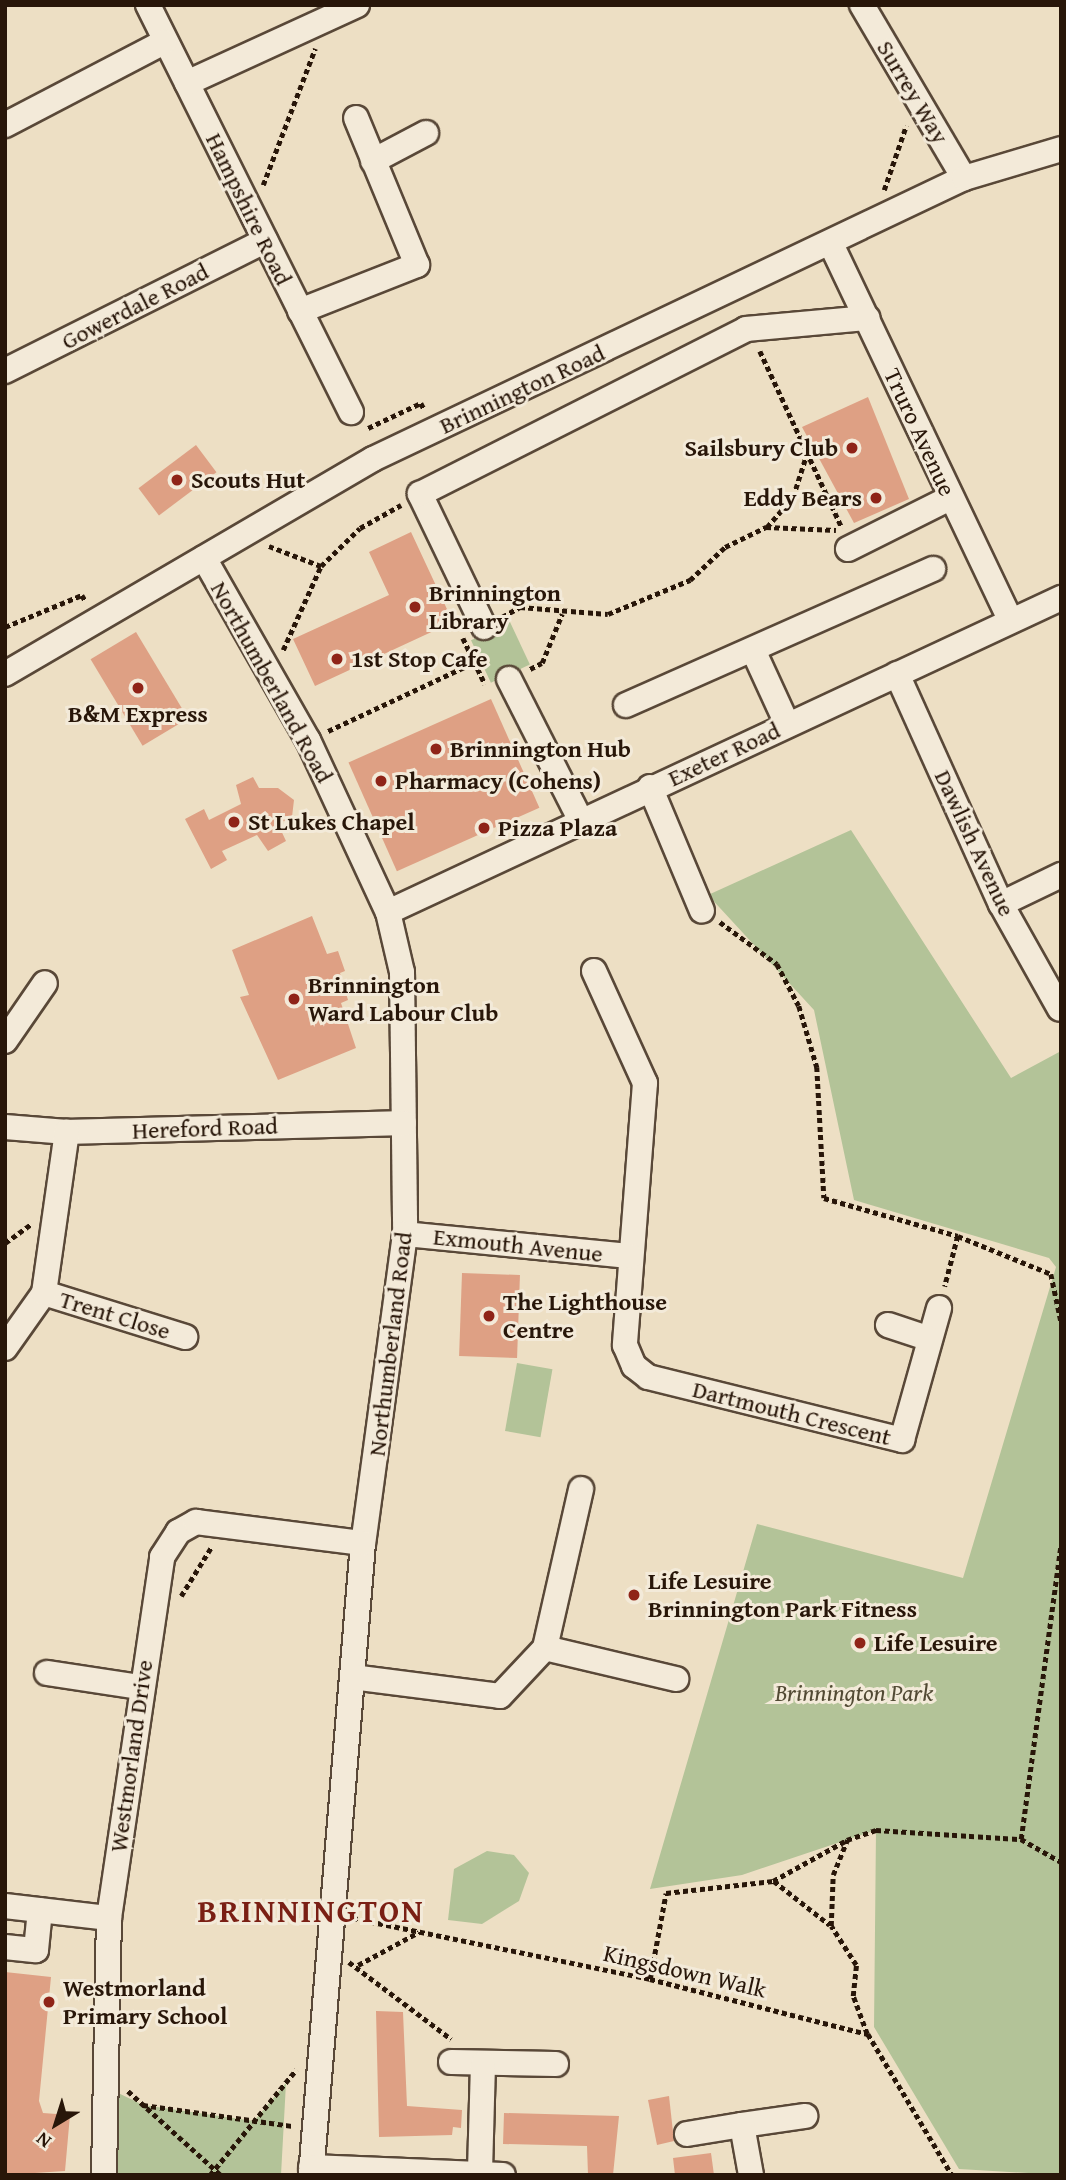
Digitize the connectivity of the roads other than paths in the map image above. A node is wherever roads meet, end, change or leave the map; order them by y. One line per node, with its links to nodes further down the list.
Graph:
1 (148, 5): 4 (street, Hampshire Road)
2 (357, 5): 5 (street)
3 (862, 5): 11 (street, Surrey Way)
4 (164, 42): 5 (street, Hampshire Road); 7 (street)
5 (187, 83): 12 (street, Hampshire Road)
6 (356, 118): 10 (street)
7 (5, 125)
8 (426, 133): 10 (street)
9 (1061, 149): 11 (street, Brinnington Road)
10 (373, 161): 14 (street)
11 (964, 178): 13 (street, Brinnington Road)
12 (265, 241): 14 (street, Hampshire Road); 16 (street, Gowerdale Road)
13 (831, 244): 15 (street, Truro Avenue); 20 (street, Brinnington Road)
14 (300, 311): 17 (street, Hampshire Road)
15 (868, 318): 18 (street, Truro Avenue); 24 (street)
16 (5, 371)
17 (351, 412)
18 (950, 498): 19 (street); 23 (street, Truro Avenue)
19 (846, 540)
20 (204, 558): 26 (street, Brinnington Road); 36 (street, Northumberland Road)
21 (933, 569): 25 (street)
22 (1061, 598): 23 (street, Exeter Road)
23 (1010, 620): 27 (street, Exeter Road)
24 (484, 627)
25 (753, 650): 29 (street); 30 (street)
26 (5, 674)
27 (897, 674): 30 (street, Exeter Road); 34 (street, Dawlish Avenue)
28 (509, 678): 32 (street)
29 (626, 705)
30 (787, 724): 31 (street, Exeter Road)
31 (650, 788): 32 (street, Exeter Road); 35 (street)
32 (580, 819): 36 (street, Exeter Road)
33 (1061, 875): 34 (street)
34 (1001, 904): 39 (street, Dawlish Avenue)
35 (702, 911)
36 (388, 912): 41 (street, Northumberland Road)
37 (594, 971): 45 (street)
38 (46, 983): 40 (street)
39 (1060, 1009)
40 (5, 1041)
41 (404, 1123): 43 (street, Hereford Road); 44 (street, Northumberland Road)
42 (5, 1127): 43 (street, Hereford Road)
43 (67, 1132): 46 (street)
44 (405, 1234): 45 (street, Exmouth Avenue); 53 (street, Northumberland Road)
45 (630, 1256): 50 (street, Dartmouth Crescent)
46 (44, 1293): 49 (street, Trent Close); 51 (street)
47 (939, 1308): 50 (street, Dartmouth Crescent)
48 (888, 1325): 50 (street)
49 (185, 1337)
50 (930, 1339)
51 (5, 1348)
52 (581, 1489): 54 (street)
53 (363, 1543): 56 (street, Northumberland Road); 58 (street, Westmorland Drive)
54 (545, 1648): 56 (street); 57 (street)
55 (47, 1673): 58 (street)
56 (352, 1677): 69 (street, Northumberland Road)
57 (676, 1679)
58 (140, 1687): 61 (street, Westmorland Drive)
59 (5, 1906): 60 (street)
60 (40, 1910): 61 (street); 62 (street)
61 (109, 1918): 71 (street, Westmorland Drive)
62 (5, 1947)
63 (452, 2062): 64 (street)
64 (484, 2064): 65 (street); 70 (street)
65 (556, 2064)
66 (804, 2116): 67 (street)
67 (742, 2125): 68 (street); 72 (street)
68 (687, 2134)
69 (311, 2171): 70 (street)
70 (491, 2173)
71 (104, 2175)
72 (751, 2175)

